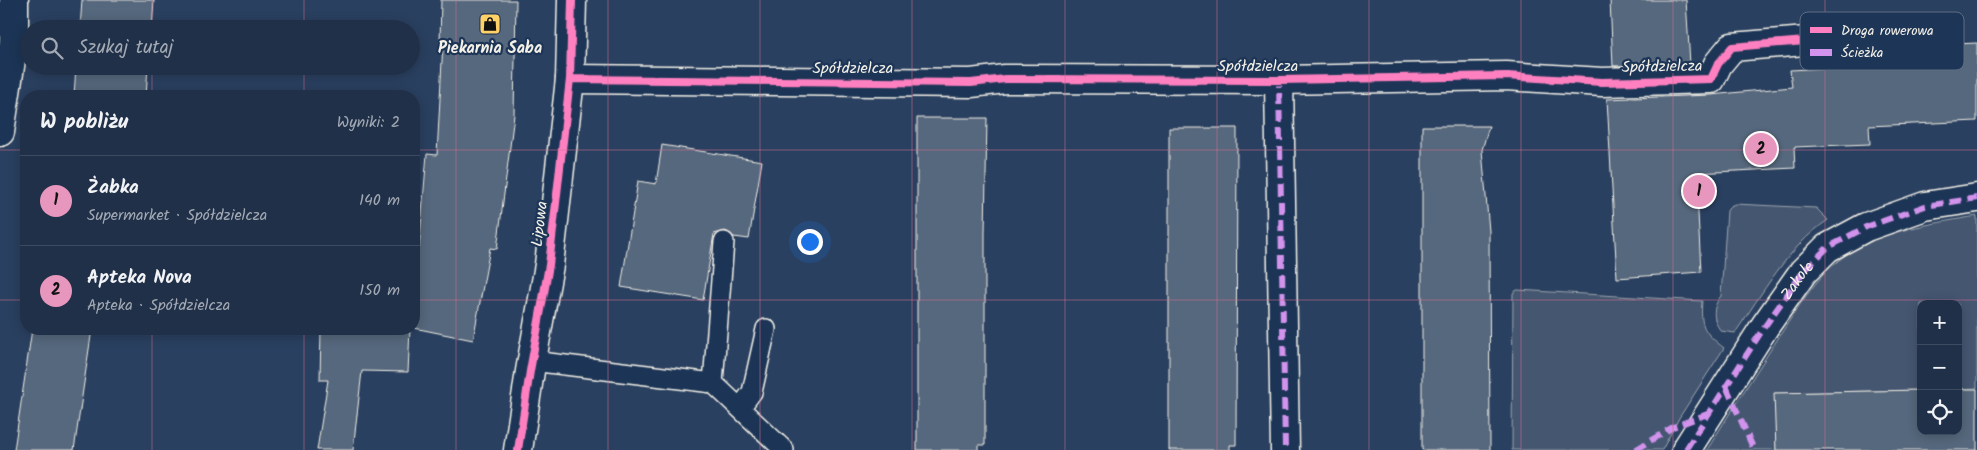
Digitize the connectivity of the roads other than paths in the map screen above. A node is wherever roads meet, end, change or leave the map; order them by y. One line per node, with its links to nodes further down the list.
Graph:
1 (14, 0): 6 (street)
2 (572, 0): 4 (street, Lipowa)
3 (1800, 41): 5 (street, Spółdzielcza)
4 (570, 79): 5 (street, Spółdzielcza); 10 (street, Lipowa)
5 (1279, 80): 15 (street, Spółdzielcza)
6 (0, 132)
7 (1977, 198): 16 (street, Zakole)
8 (724, 242): 11 (lane)
9 (766, 330): 12 (lane)
10 (532, 361): 11 (lane); 13 (street, Lipowa)
11 (713, 383): 12 (lane)
12 (740, 408): 14 (lane)
13 (518, 450)
14 (784, 450)
15 (1285, 450)
16 (1686, 450)

